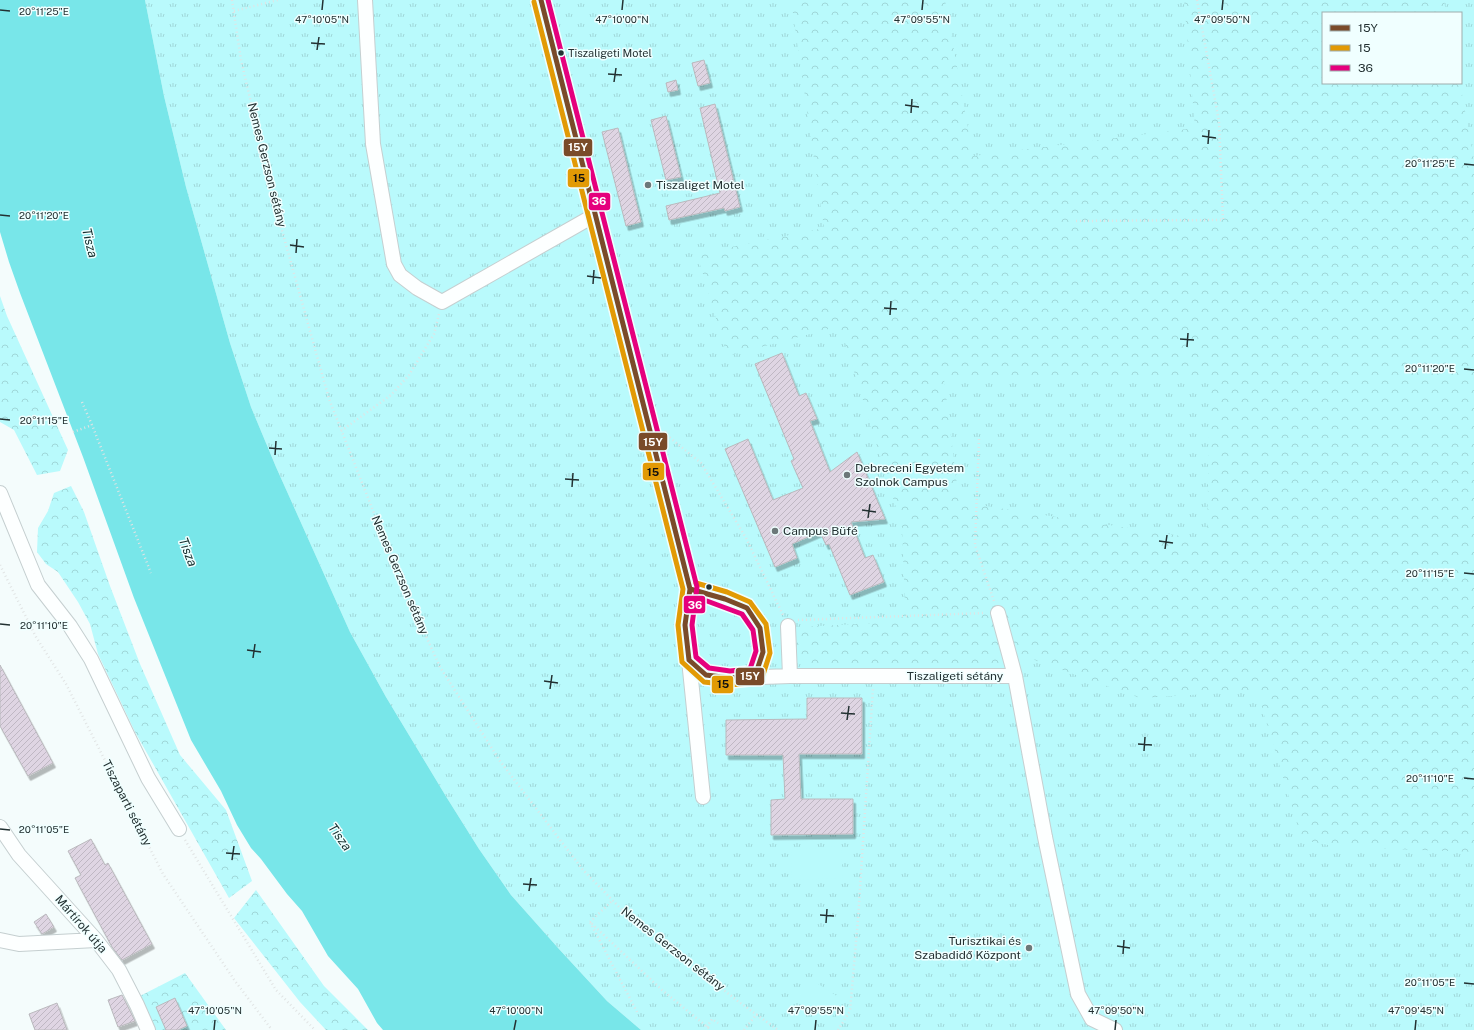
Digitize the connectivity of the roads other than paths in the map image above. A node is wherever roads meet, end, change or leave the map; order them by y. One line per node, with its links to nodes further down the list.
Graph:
1 (365, 0): 3 (street)
2 (541, 0): 3 (street)
3 (595, 215): 5 (street)
4 (0, 493): 14 (street)
5 (690, 589): 8 (street); 9 (street)
6 (998, 612): 11 (street)
7 (787, 624): 10 (street)
8 (689, 660): 9 (street, Tiszaligeti sétány); 12 (street)
9 (755, 676): 10 (street, Tiszaligeti sétány)
10 (790, 676): 11 (street, Tiszaligeti sétány)
11 (1015, 676): 18 (street, Tiszaligeti sétány)
12 (703, 797)
13 (0, 827): 16 (street, Mártírok útja)
14 (179, 829)
15 (0, 940): 16 (street)
16 (96, 940): 17 (street, Mártírok útja)
17 (148, 1030)
18 (1115, 1030)

